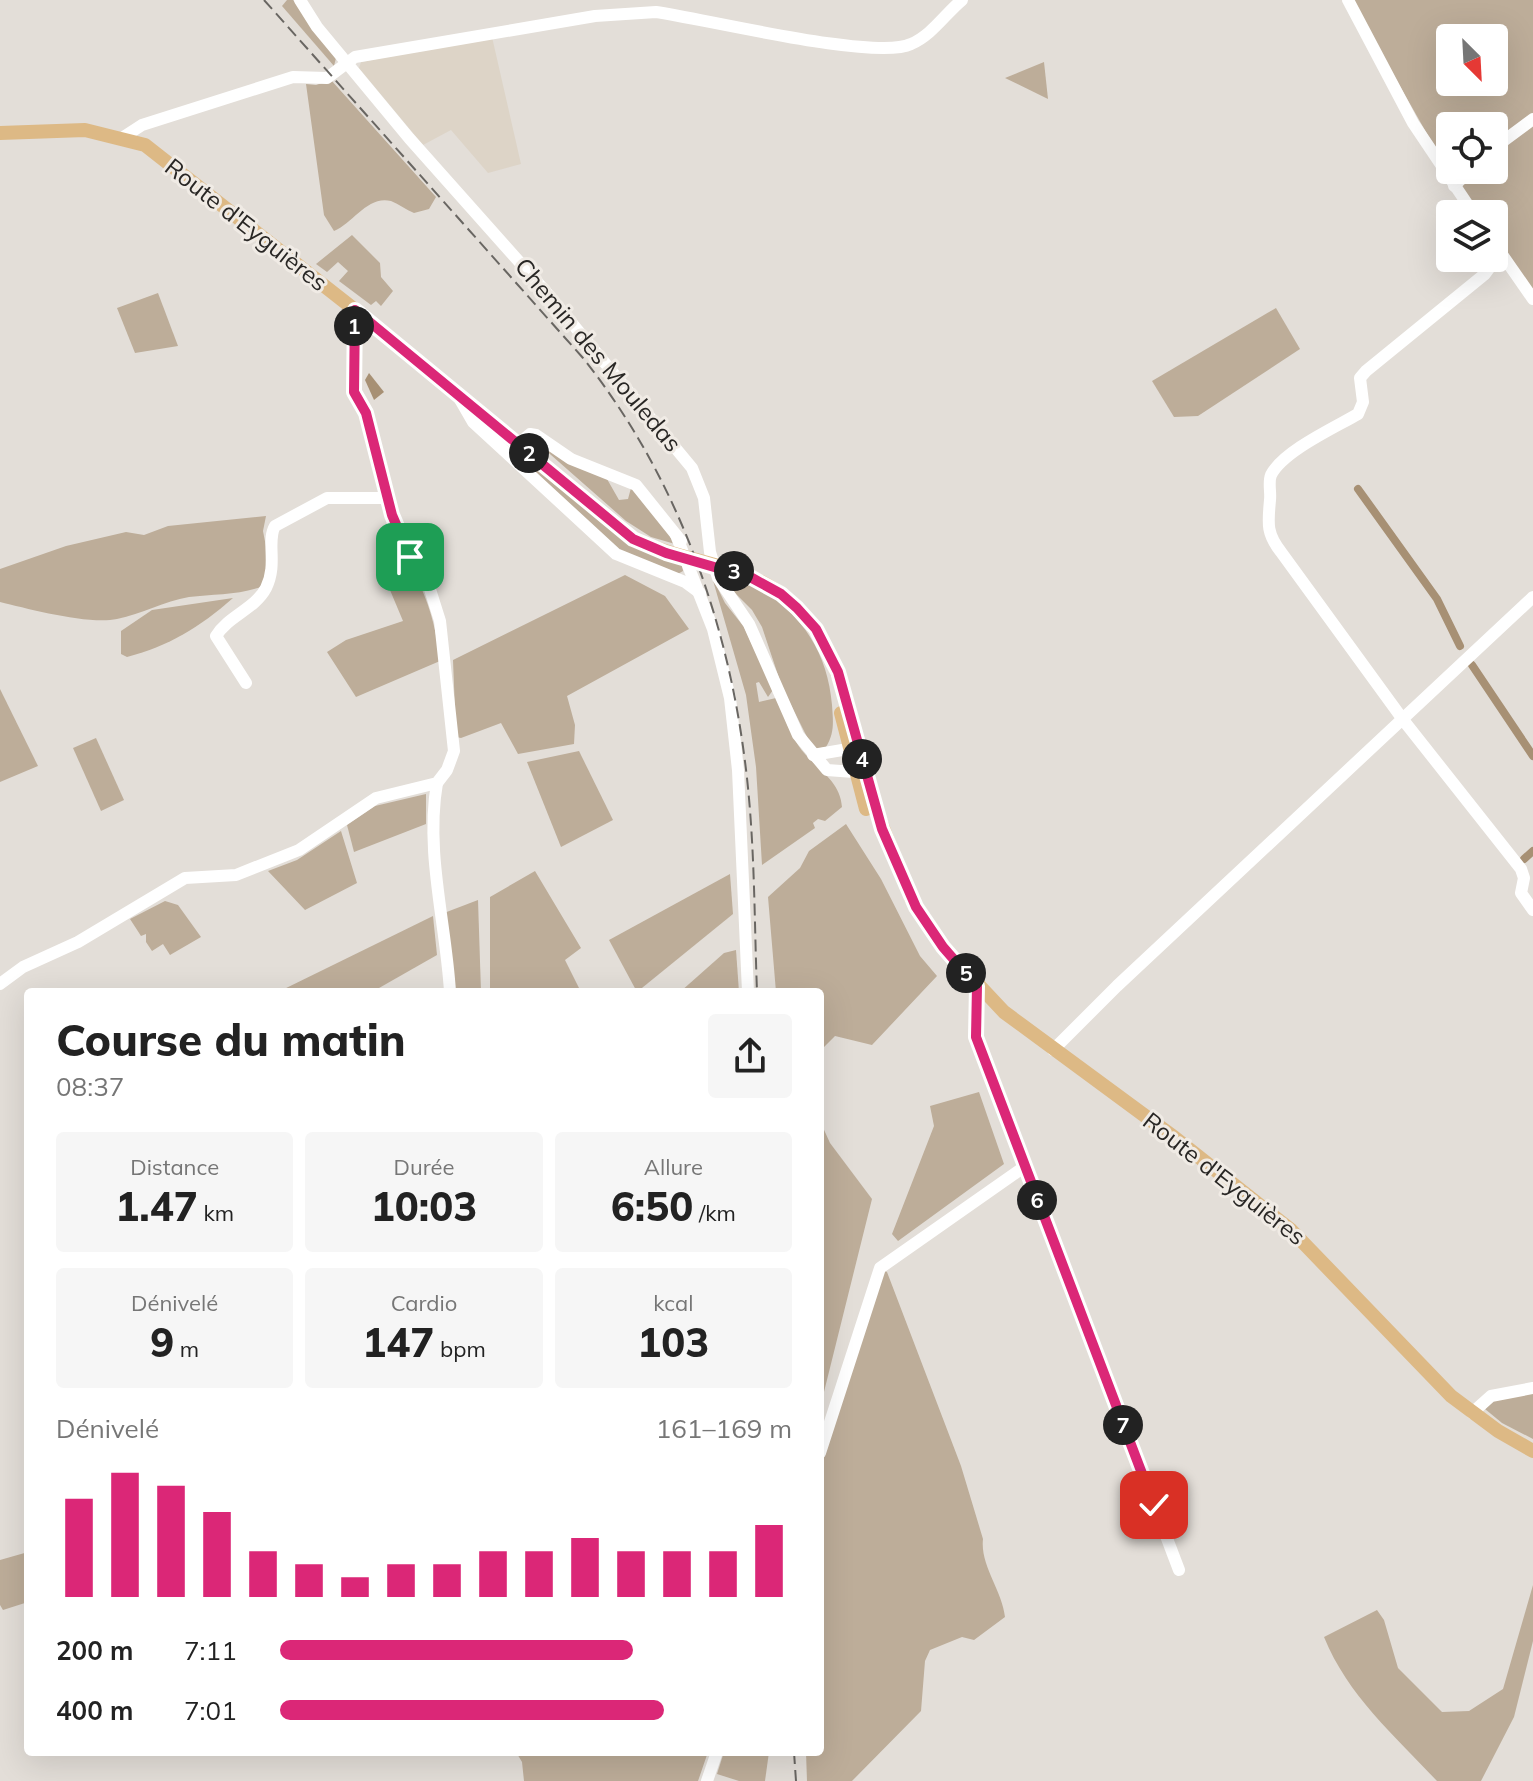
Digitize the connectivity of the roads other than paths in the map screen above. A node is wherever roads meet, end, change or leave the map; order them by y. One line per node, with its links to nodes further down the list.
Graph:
1 (300, 0): 4 (street, Chemin des Mouledas)
2 (962, 0): 4 (street)
3 (1348, 0): 9 (street)
4 (346, 61): 7 (street); 22 (street, Chemin des Mouledas)
5 (1533, 119): 8 (street)
6 (0, 133): 7 (main road, Route d'Eyguières)
7 (122, 138): 14 (main road, Route d'Eyguières)
8 (1508, 138)
9 (1454, 186): 10 (street)
10 (1464, 200)
11 (1508, 263): 13 (street)
12 (1486, 272): 21 (street)
13 (1533, 299)
14 (355, 310): 15 (main road, Route d'Eyguières); 17 (street)
15 (454, 390): 16 (main road, Route d'Eyguières); 18 (street)
16 (518, 444): 18 (street); 23 (main road, Route d'Eyguières)
17 (388, 498): 20 (street); 24 (street)
18 (701, 594): 30 (street)
19 (1533, 597): 21 (street)
20 (246, 683)
21 (1404, 721): 26 (street); 31 (street)
22 (813, 755): 23 (street); 23 (street, Chemin des Mouledas)
23 (853, 756): 25 (main road, Route d'Eyguières); 25 (main road, Route d'Eyguières)
24 (437, 783): 27 (street); 29 (street)
25 (916, 907): 28 (main road, Route d'Eyguières)
26 (1533, 910)
27 (0, 984)
28 (977, 986): 31 (main road, Route d'Eyguières); 32 (street)
29 (450, 988)
30 (748, 988)
31 (1053, 1050): 34 (main road, Route d'Eyguières)
32 (1024, 1167): 35 (street); 37 (street)
33 (1533, 1388): 34 (street)
34 (1472, 1413): 36 (main road, Route d'Eyguières)
35 (824, 1441)
36 (1533, 1451)
37 (1179, 1570)
38 (716, 1756): 39 (street)
39 (707, 1781)

